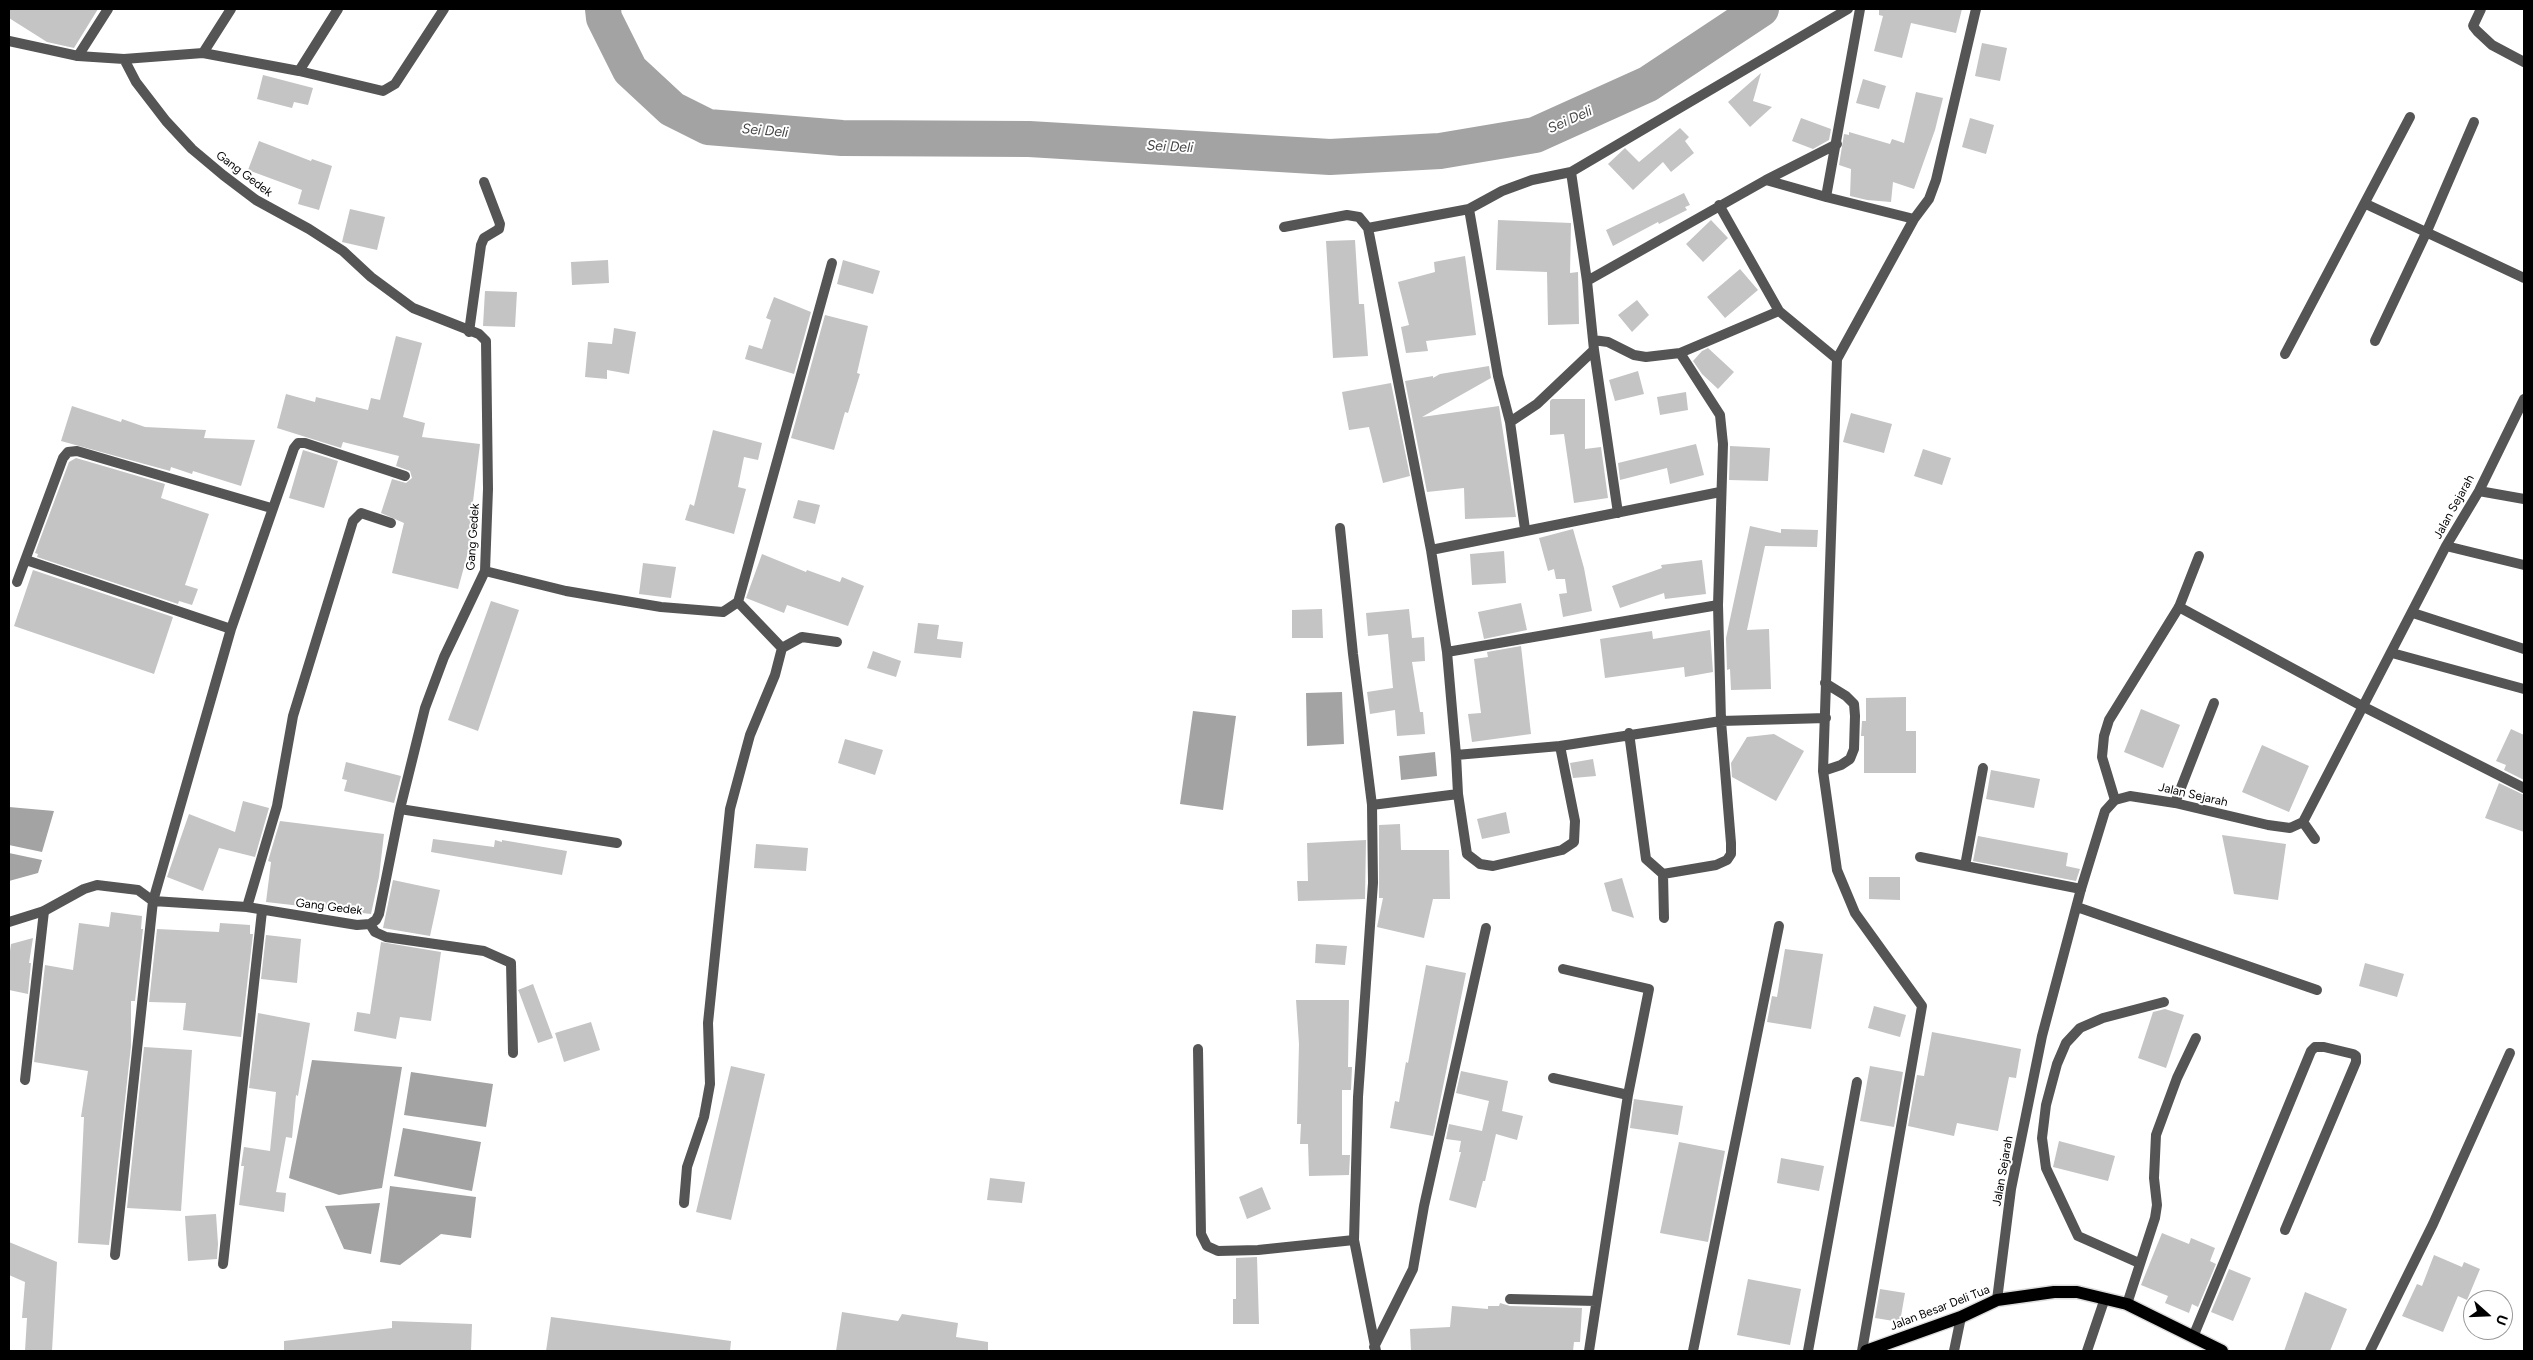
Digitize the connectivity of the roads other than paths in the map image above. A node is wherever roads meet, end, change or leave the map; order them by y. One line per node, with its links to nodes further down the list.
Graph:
1 (108, 9): 11 (street)
2 (231, 9): 10 (street)
3 (338, 9): 14 (street)
4 (444, 9): 14 (street)
5 (1848, 9): 18 (street)
6 (1860, 9): 17 (street)
7 (1976, 9): 25 (street)
8 (2481, 9): 13 (street)
9 (9, 41): 11 (street)
10 (202, 52): 12 (street); 14 (street)
11 (78, 56): 12 (street)
12 (124, 59): 33 (street, Gang Gedek)
13 (2524, 62)
14 (298, 71)
15 (2410, 118): 23 (street)
16 (2474, 122): 28 (street)
17 (1836, 144): 19 (street); 21 (street)
18 (1571, 172): 24 (street); 31 (street)
19 (1766, 180): 21 (street); 22 (street)
20 (484, 182): 33 (street)
21 (1826, 197): 25 (street)
22 (1719, 204): 31 (street); 32 (street)
23 (2366, 204): 28 (street); 37 (street)
24 (1469, 209): 27 (street); 41 (street)
25 (1914, 219): 38 (street)
26 (1284, 227): 27 (street)
27 (1368, 228): 52 (street)
28 (2427, 231): 30 (street); 34 (street)
29 (832, 263): 58 (street)
30 (2524, 278)
31 (1587, 281): 35 (street)
32 (1779, 311): 36 (street); 38 (street)
33 (469, 332): 56 (street, Gang Gedek)
34 (2375, 341)
35 (1594, 345): 36 (street); 41 (street); 47 (street)
36 (1680, 353): 44 (street)
37 (2285, 354)
38 (1837, 359): 68 (street)
39 (2524, 399): 40 (street, Jalan Sejarah)
40 (2520, 416): 43 (street, Jalan Sejarah)
41 (1510, 422): 50 (street)
42 (405, 476): 46 (street)
43 (2479, 491): 45 (street); 51 (street, Jalan Sejarah)
44 (1720, 492): 47 (street); 59 (street)
45 (2524, 499)
46 (272, 508): 54 (street); 62 (street)
47 (1618, 513): 50 (street)
48 (391, 523): 93 (street)
49 (1340, 528): 83 (street)
50 (1525, 529): 52 (street)
51 (2446, 546): 55 (street); 61 (street, Jalan Sejarah)
52 (1431, 550): 66 (street)
53 (2198, 556): 60 (street)
54 (26, 560): 57 (street); 62 (street)
55 (2524, 565)
56 (486, 572): 58 (street); 84 (street, Gang Gedek)
57 (18, 582)
58 (738, 602): 64 (street)
59 (1718, 605): 66 (street); 73 (street)
60 (2179, 607): 71 (street); 81 (street)
61 (2413, 613): 65 (street); 67 (street, Jalan Sejarah)
62 (231, 629): 92 (street)
63 (837, 642): 64 (street)
64 (782, 648): 113 (street)
65 (2524, 649)
66 (1447, 652): 76 (street)
67 (2392, 653): 69 (street); 71 (street, Jalan Sejarah)
68 (1825, 683): 72 (street); 78 (street)
69 (2524, 689)
70 (2214, 703): 82 (street)
71 (2362, 706): 79 (street); 85 (street, Jalan Sejarah)
72 (1826, 718): 73 (street); 78 (street)
73 (1721, 721): 74 (street); 90 (street)
74 (1629, 733): 75 (street); 90 (street)
75 (1560, 746): 76 (street); 80 (street)
76 (1456, 755): 80 (street)
77 (1983, 768): 89 (street)
78 (1823, 771): 131 (street)
79 (2524, 788)
80 (1458, 794): 83 (street)
81 (2115, 800): 82 (street, Jalan Sejarah); 91 (street, Jalan Sejarah)
82 (2175, 803): 85 (street, Jalan Sejarah)
83 (1372, 805): 115 (street)
84 (400, 810): 87 (street); 99 (street, Gang Gedek)
85 (2303, 822): 86 (street)
86 (2315, 839)
87 (617, 843)
88 (1920, 857): 89 (street)
89 (1964, 866): 91 (street)
90 (1663, 874): 97 (street)
91 (2081, 889): 94 (street, Jalan Sejarah)
92 (152, 901): 93 (street, Gang Gedek); 95 (street, Gang Gedek); 116 (street)
93 (247, 907): 96 (street, Gang Gedek)
94 (2077, 907): 103 (street); 121 (street, Jalan Sejarah)
95 (44, 911): 98 (street, Gang Gedek); 110 (street)
96 (262, 911): 99 (street, Gang Gedek); 118 (street)
97 (1664, 918)
98 (9, 922)
99 (370, 924): 107 (street)
100 (1779, 926): 129 (street)
101 (1486, 928): 126 (street)
102 (1563, 969): 112 (street)
103 (2317, 990)
104 (2164, 1002): 117 (street)
105 (2196, 1038): 117 (street)
106 (1198, 1050): 115 (street)
107 (513, 1053)
108 (2510, 1053): 135 (street)
109 (1553, 1078): 112 (street)
110 (25, 1080)
111 (1857, 1082): 130 (street)
112 (1628, 1095): 122 (street)
113 (684, 1202)
114 (2286, 1230): 125 (street)
115 (1354, 1240): 126 (street)
116 (115, 1255)
117 (2139, 1263): 123 (street)
118 (223, 1264)
119 (2105, 1298): 121 (main road, Jalan Besar Deli Tua); 123 (main road, Jalan Besar Deli Tua); 134 (street)
120 (1510, 1299): 122 (street)
121 (1997, 1300): 124 (main road, Jalan Besar Deli Tua)
122 (1596, 1301): 128 (street)
123 (2127, 1304): 125 (main road, Jalan Besar Deli Tua)
124 (1961, 1316): 132 (main road, Jalan Besar Deli Tua); 133 (street)
125 (2193, 1337): 127 (main road, Jalan Besar Deli Tua)
126 (1375, 1349)
127 (2215, 1350)
128 (1589, 1351)
129 (1693, 1351)
130 (1808, 1351)
131 (1862, 1351)
132 (1866, 1351)
133 (1954, 1351)
134 (2087, 1351)
135 (2370, 1351)

